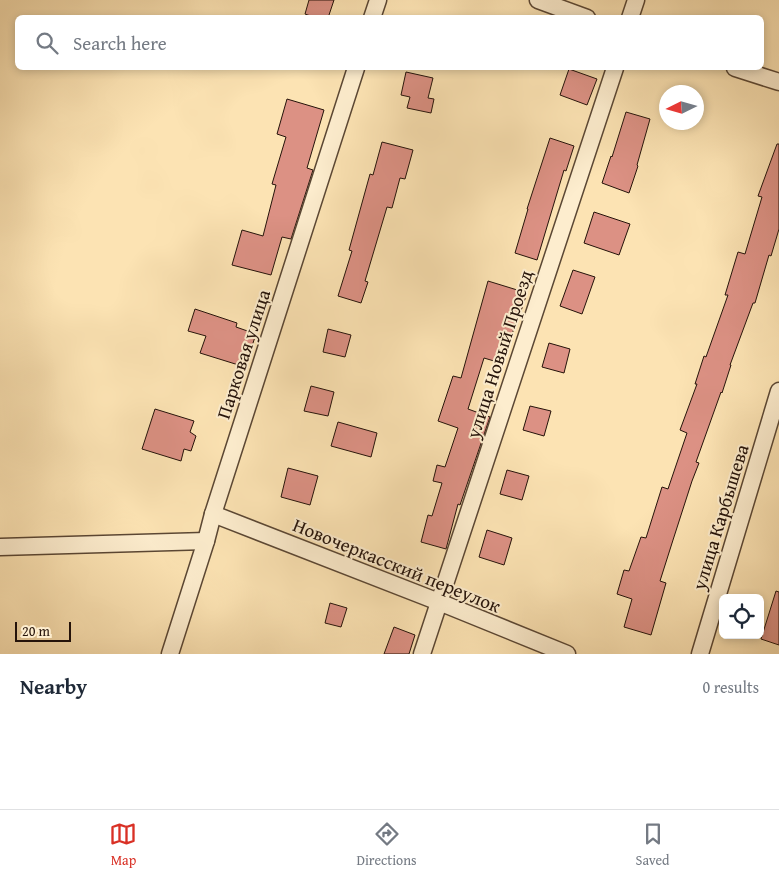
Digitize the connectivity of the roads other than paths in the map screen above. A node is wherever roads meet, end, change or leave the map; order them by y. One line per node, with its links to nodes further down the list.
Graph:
1 (378, 0): 4 (street)
2 (538, 0): 5 (street)
3 (636, 0): 6 (street)
4 (373, 15)
5 (579, 15)
6 (631, 15)
7 (355, 70): 12 (street, Парковая улица)
8 (614, 70): 15 (street, улица Новый Проезд)
9 (741, 70): 10 (street)
10 (779, 82)
11 (779, 391): 19 (street, улица Карбышева)
12 (213, 514): 13 (street, Парковая улица); 15 (street, Новочеркасский переулок)
13 (206, 541): 14 (street); 16 (street, Парковая улица)
14 (0, 547)
15 (439, 602): 17 (street, улица Новый Проезд); 18 (street, Новочеркасский переулок)
16 (170, 654)
17 (422, 654)
18 (566, 654)
19 (700, 654)

